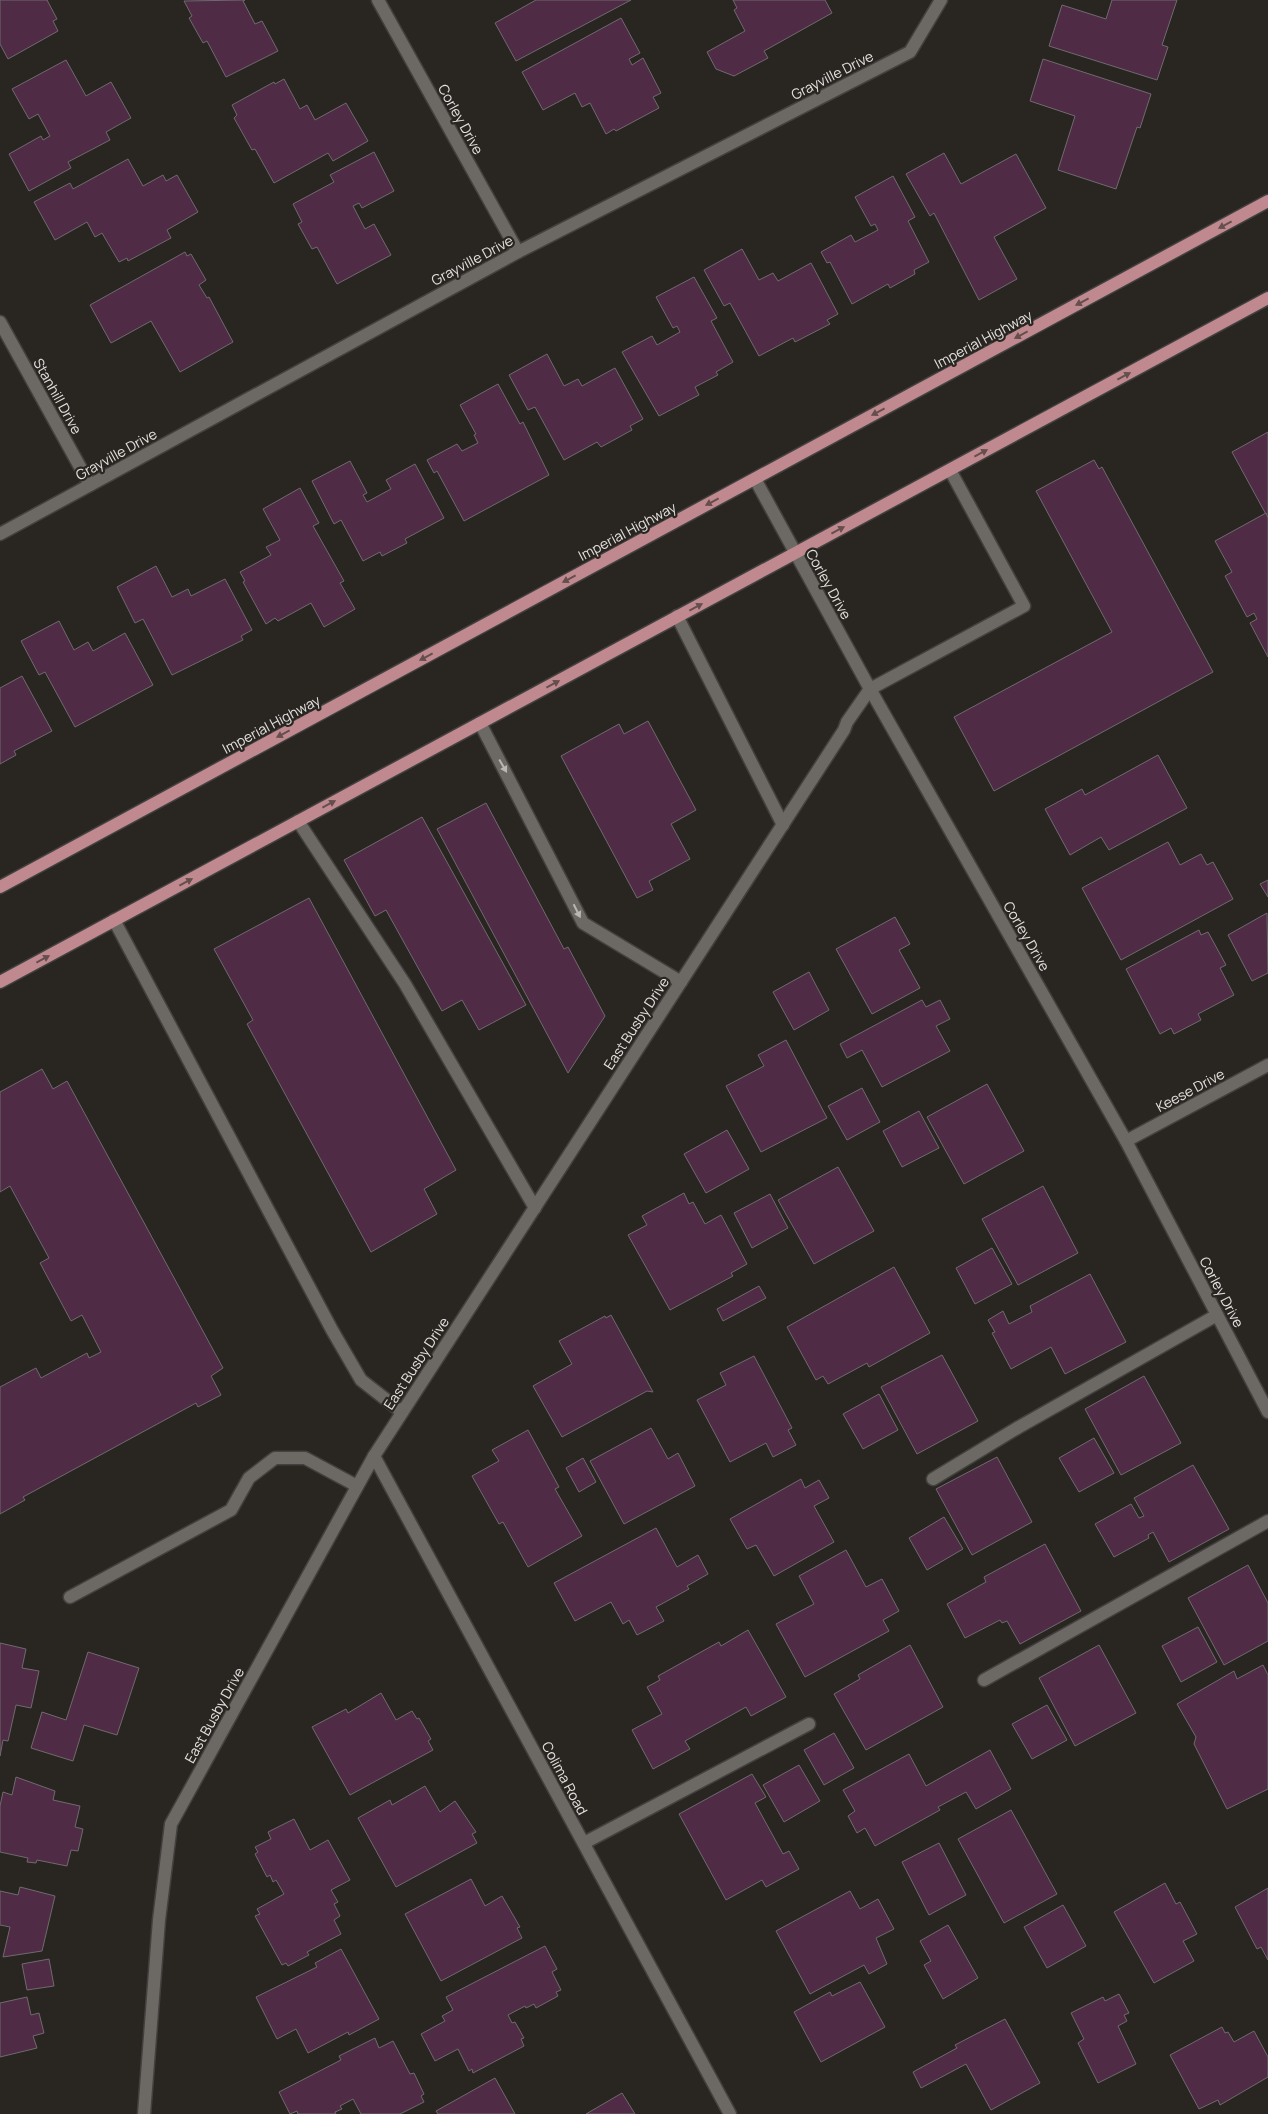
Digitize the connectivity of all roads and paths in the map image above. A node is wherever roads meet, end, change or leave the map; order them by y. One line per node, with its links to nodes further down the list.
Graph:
1 (378, 0): 4 (street, Corley Drive)
2 (941, 0): 4 (street, Grayville Drive)
3 (1268, 201): 8 (main road, Imperial Highway, one-way to 8)
4 (518, 252): 9 (street, Grayville Drive)
5 (1268, 298): 7 (main road, one-way to 5)
6 (0, 322): 9 (street, Stanhill Drive)
7 (950, 470): 11 (main road, one-way to 7); 13 (street)
8 (755, 479): 11 (street, Corley Drive); 17 (main road, Imperial Highway, one-way to 17)
9 (90, 485): 10 (street, Grayville Drive)
10 (0, 534)
11 (794, 553): 12 (main road, one-way to 11); 13 (street, Corley Drive)
12 (677, 616): 14 (main road, one-way to 12); 16 (street)
13 (870, 689): 16 (street, East Busby Drive); 22 (street, Corley Drive)
14 (480, 723): 15 (main road, one-way to 14); 20 (street, one-way to 20)
15 (298, 821): 18 (main road, one-way to 15); 23 (street)
16 (783, 824): 20 (street, East Busby Drive)
17 (0, 887)
18 (114, 920): 19 (main road, one-way to 18); 25 (street)
19 (0, 982)
20 (681, 982): 23 (street, East Busby Drive)
21 (1268, 1064): 22 (street, Keese Drive)
22 (1126, 1141): 24 (street, Corley Drive)
23 (535, 1208): 25 (street, East Busby Drive)
24 (1218, 1315): 26 (street, Corley Drive); 28 (street)
25 (402, 1412): 27 (street, East Busby Drive)
26 (1268, 1412)
27 (374, 1456): 29 (street, East Busby Drive); 34 (street, Colima Road)
28 (933, 1479)
29 (357, 1486): 31 (street); 35 (street, East Busby Drive)
30 (1268, 1521): 32 (street)
31 (70, 1597)
32 (984, 1680)
33 (809, 1724): 34 (street)
34 (584, 1843): 36 (street, Colima Road)
35 (144, 2114)
36 (730, 2114)

